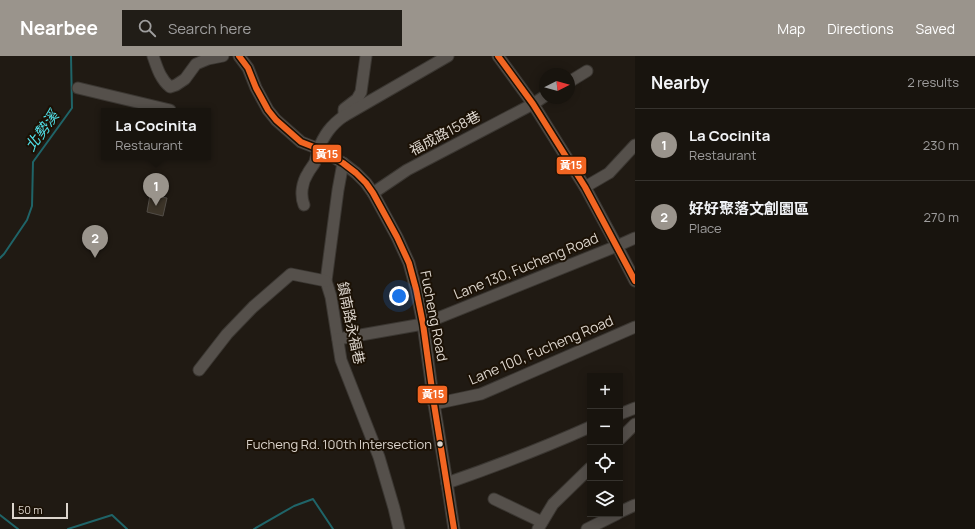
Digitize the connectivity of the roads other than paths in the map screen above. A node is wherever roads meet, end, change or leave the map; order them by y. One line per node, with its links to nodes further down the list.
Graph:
1 (153, 56): 2 (street)
2 (223, 56)
3 (239, 56): 15 (street, Fucheng Road)
4 (366, 56): 13 (street)
5 (448, 56): 13 (street)
6 (498, 56): 11 (street)
7 (587, 71): 8 (street)
8 (575, 78)
9 (78, 88): 12 (street)
10 (539, 100): 11 (street, 福成路158巷)
11 (533, 104): 17 (street); 18 (street, 福成路158巷)
12 (162, 108)
13 (344, 116): 15 (street)
14 (635, 145): 17 (street)
15 (319, 149): 16 (street, Fucheng Road); 19 (street)
16 (343, 163): 18 (street, Fucheng Road); 22 (street, 鎮南路永福巷)
17 (585, 187): 21 (street)
18 (373, 193): 24 (street, Fucheng Road)
19 (304, 205)
20 (635, 238): 21 (street, Lane 130, Fucheng Road)
21 (617, 246): 23 (street); 24 (street, Lane 130, Fucheng Road)
22 (326, 281): 26 (street, 鎮南路永福巷); 27 (street)
23 (635, 281)
24 (423, 324): 26 (street, Lane 130, Fucheng Road); 28 (street, Fucheng Road)
25 (635, 327): 28 (street, Lane 100, Fucheng Road)
26 (338, 339): 41 (street, 鎮南路永福巷)
27 (199, 370)
28 (434, 404): 35 (street, Fucheng Road)
29 (635, 408): 30 (street)
30 (623, 413)
31 (635, 424): 33 (street)
32 (587, 428): 35 (street)
33 (623, 436)
34 (587, 471): 40 (street)
35 (447, 483): 42 (street, Fucheng Road)
36 (494, 498): 40 (street)
37 (635, 505): 38 (street)
38 (623, 511)
39 (610, 517): 43 (street)
40 (540, 526)
41 (399, 529)
42 (454, 529)
43 (587, 529)

